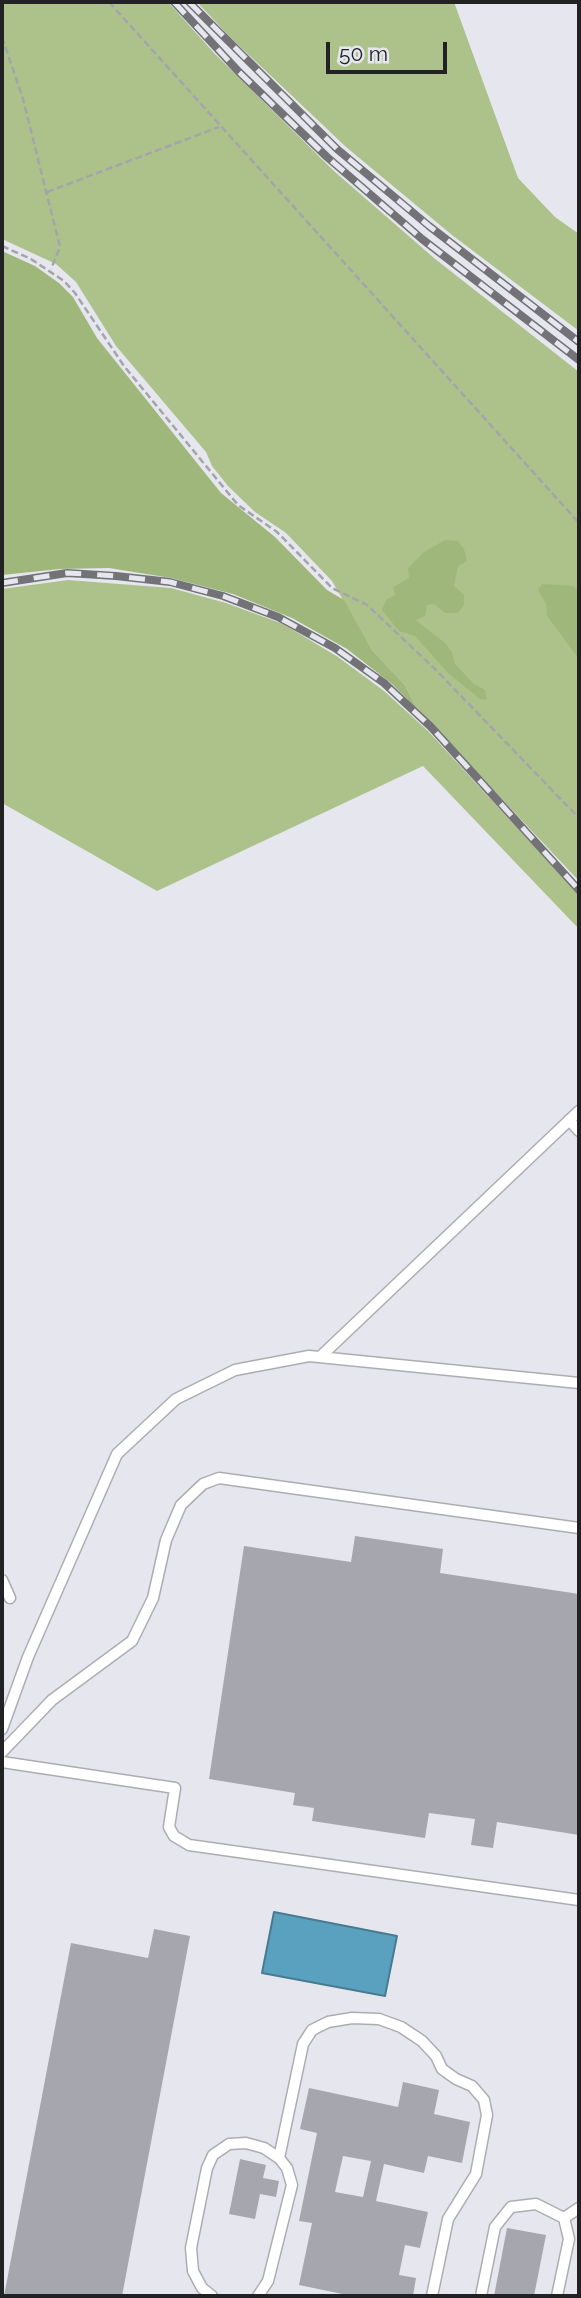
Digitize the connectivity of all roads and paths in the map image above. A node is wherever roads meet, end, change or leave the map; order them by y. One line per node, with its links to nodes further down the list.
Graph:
1 (109, 2): 3 (path)
2 (2, 37): 4 (path)
3 (219, 127): 4 (path); 7 (path)
4 (47, 192): 6 (path)
5 (2, 246): 6 (path)
6 (50, 270): 8 (path)
7 (579, 523)
8 (579, 818)
9 (579, 1111): 10 (lane)
10 (569, 1120): 11 (lane); 12 (lane)
11 (579, 1131)
12 (320, 1357): 13 (lane); 17 (lane)
13 (579, 1384)
14 (579, 1528): 18 (lane)
15 (2, 1580): 16 (lane)
16 (10, 1598)
17 (2, 1729)
18 (2, 1752)
19 (2, 1762): 20 (lane)
20 (579, 1900)
21 (279, 2158): 24 (lane); 25 (lane); 26 (lane)
22 (579, 2208): 23 (lane)
23 (564, 2218): 27 (lane); 28 (lane)
24 (212, 2296)
25 (258, 2296)
26 (432, 2296)
27 (481, 2296)
28 (557, 2296)

